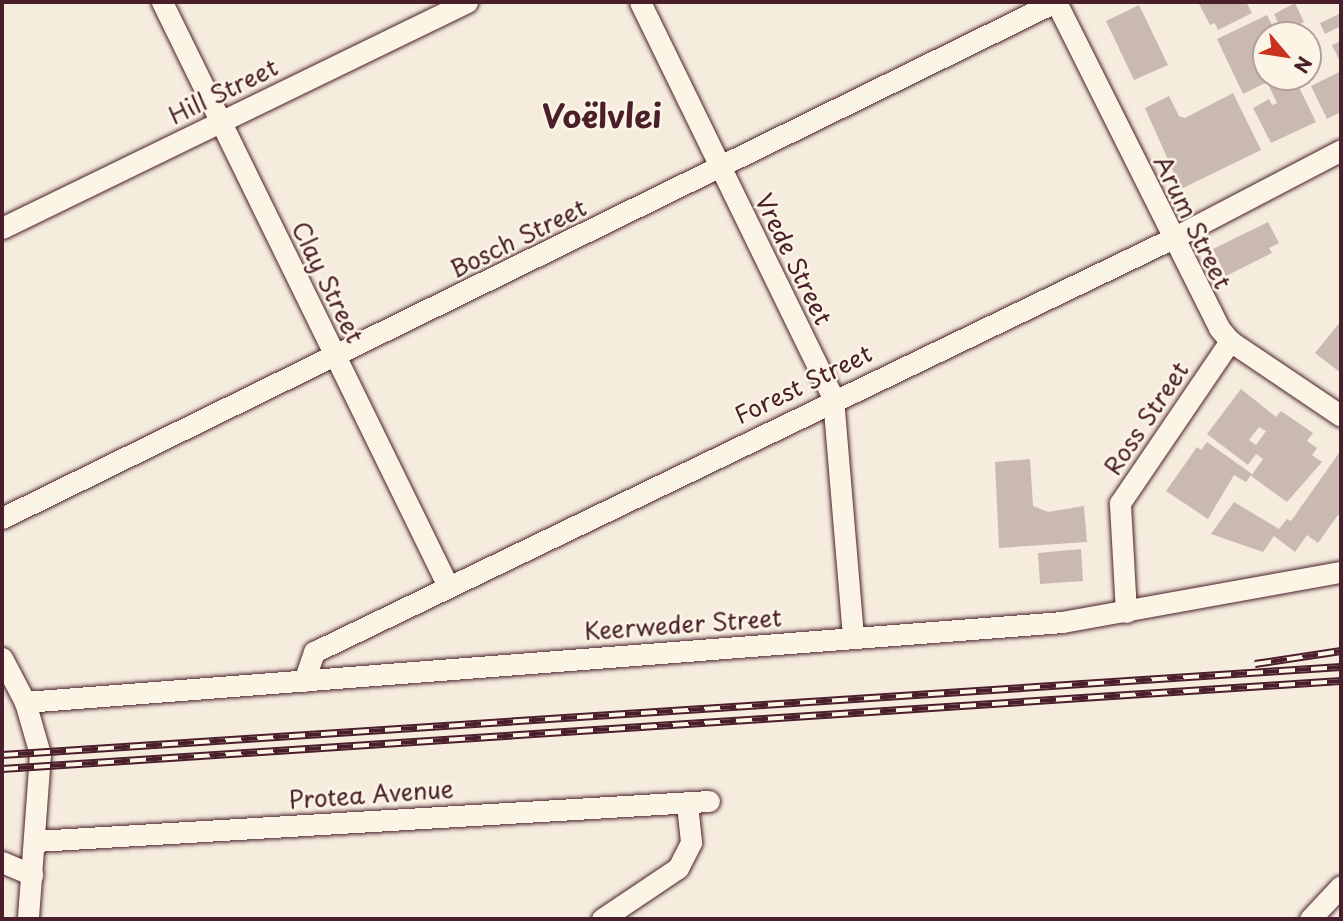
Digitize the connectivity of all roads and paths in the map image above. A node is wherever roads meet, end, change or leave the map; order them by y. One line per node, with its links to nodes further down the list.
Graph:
1 (162, 2): 5 (street, Clay Street)
2 (467, 2): 5 (street, Hill Street)
3 (640, 2): 7 (street, Vrede Street)
4 (1056, 2): 7 (street, Bosch Street); 9 (street, Arum Street)
5 (220, 122): 8 (street, Hill Street); 11 (street, Clay Street)
6 (1341, 150): 9 (street, Forest Street)
7 (721, 168): 11 (street, Bosch Street); 12 (street, Vrede Street)
8 (2, 228)
9 (1171, 239): 10 (street, Arum Street); 12 (street, Forest Street)
10 (1230, 341): 13 (street, Arum Street); 17 (street, Ross Street)
11 (335, 356): 14 (street, Bosch Street); 16 (street, Clay Street)
12 (833, 398): 16 (street, Forest Street); 18 (street, Vrede Street)
13 (1341, 416)
14 (2, 518)
15 (1341, 572): 17 (street, Keerweder Street)
16 (448, 586): 20 (street, Forest Street)
17 (1126, 612): 18 (street, Keerweder Street)
18 (853, 637): 20 (street, Keerweder Street)
19 (2, 658): 21 (street)
20 (304, 681): 21 (street, Keerweder Street)
21 (25, 702): 24 (street)
22 (709, 801): 23 (street, Protea Avenue)
23 (687, 803): 24 (street, Protea Avenue); 29 (street)
24 (36, 841): 26 (street)
25 (2, 862): 26 (street)
26 (32, 875): 28 (street)
27 (1341, 886): 30 (street)
28 (28, 919)
29 (602, 919)
30 (1310, 919)

